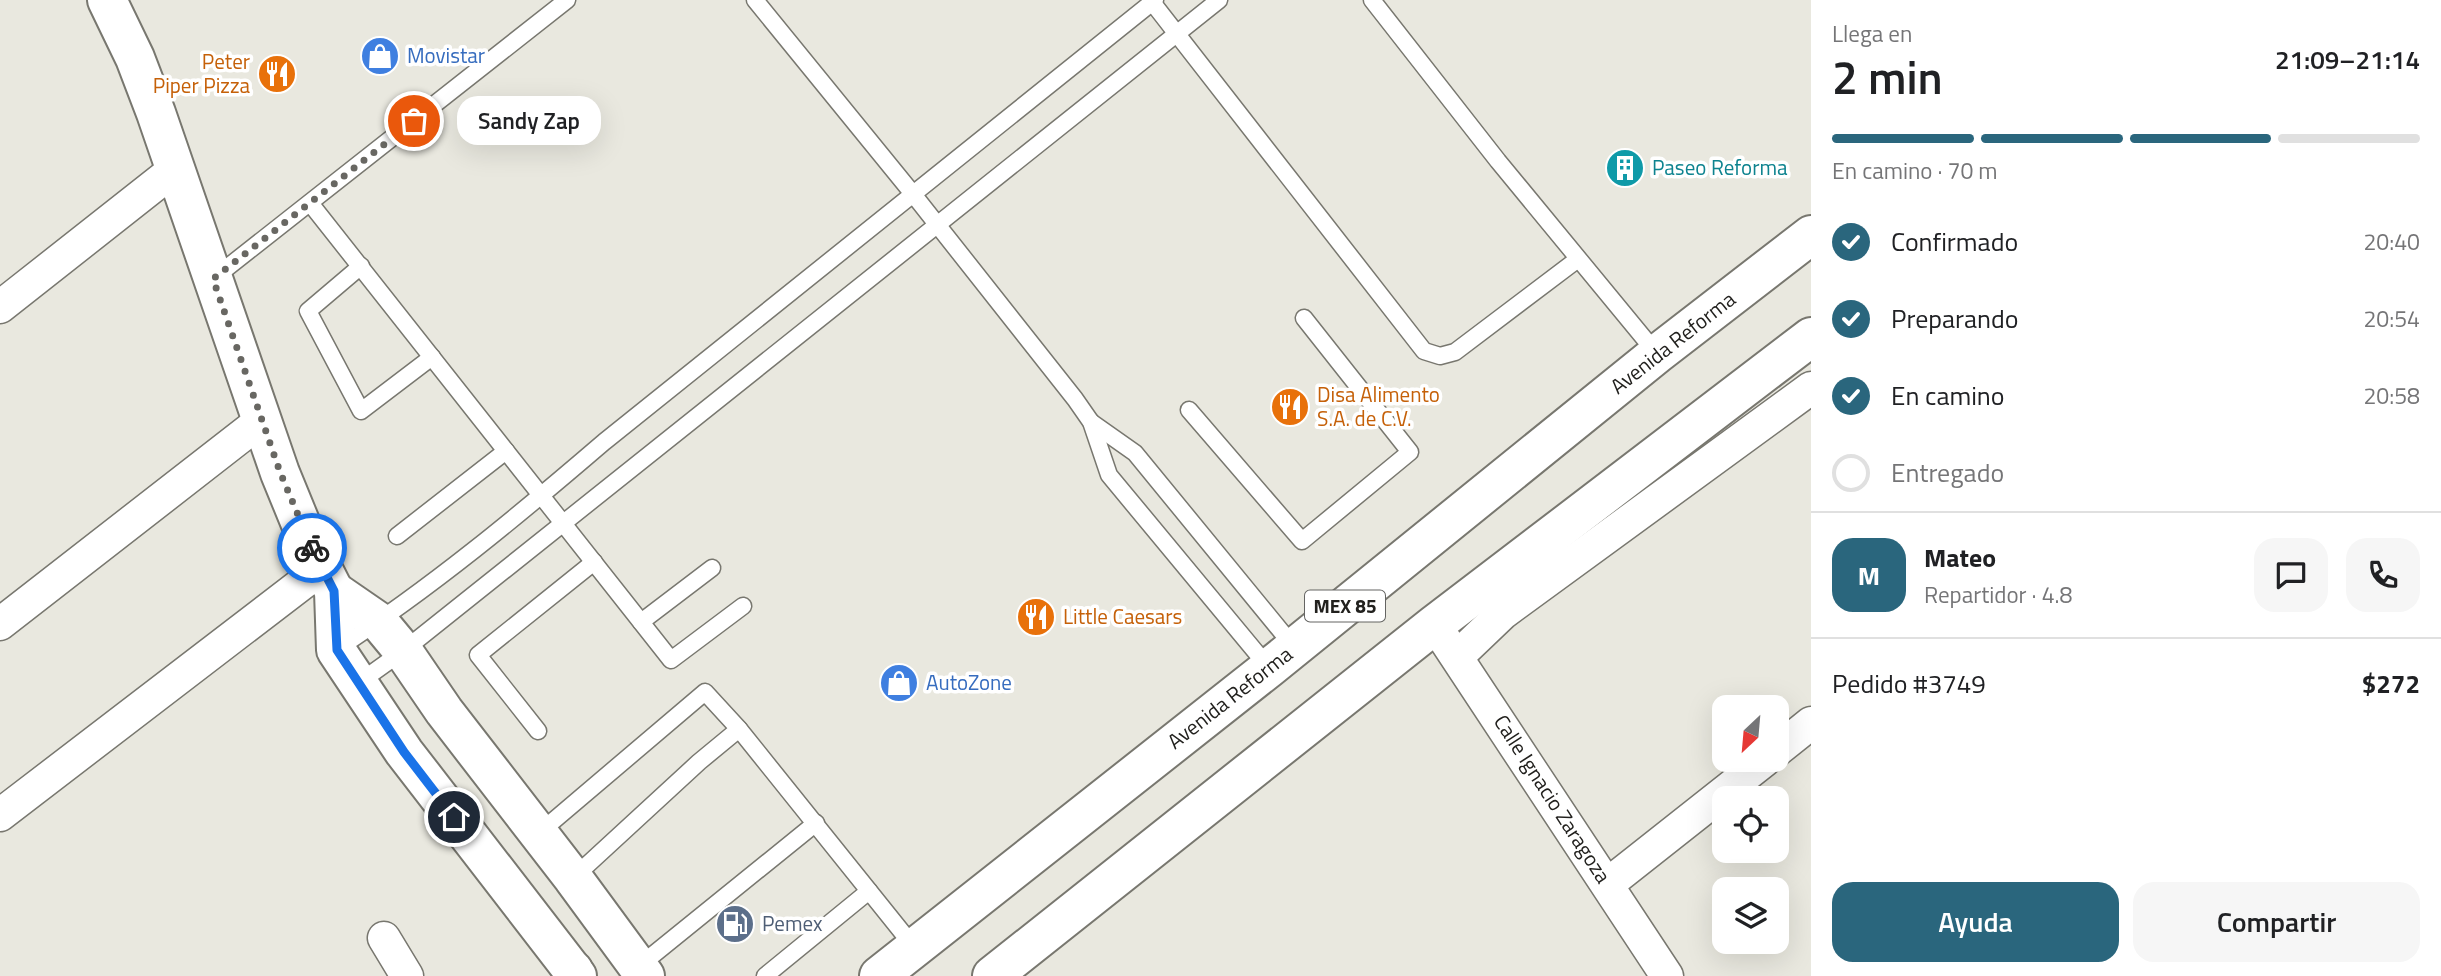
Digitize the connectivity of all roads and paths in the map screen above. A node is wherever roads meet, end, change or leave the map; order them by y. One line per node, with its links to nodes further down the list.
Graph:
1 (107, 0): 8 (main road)
2 (567, 0): 10 (lane)
3 (755, 0): 9 (lane)
4 (1219, 0): 7 (lane)
5 (1372, 0): 13 (lane)
6 (1153, 1): 7 (lane); 9 (lane)
7 (1177, 34): 11 (lane); 13 (lane)
8 (175, 169): 15 (main road); 16 (street)
9 (913, 194): 11 (lane); 26 (lane)
10 (310, 202): 14 (lane); 15 (lane)
11 (938, 224): 24 (lane); 27 (lane)
12 (1811, 236): 19 (main road, Avenida Reforma / MEX 85)
13 (1578, 259): 19 (lane)
14 (361, 266): 20 (lane); 20 (lane)
15 (213, 279): 23 (main road)
16 (0, 307)
17 (1304, 318): 22 (lane)
18 (1811, 337): 36 (main road)
19 (1657, 354): 40 (main road, Avenida Reforma / MEX 85)
20 (432, 357): 25 (lane)
21 (1807, 401): 39 (street)
22 (1189, 410)
23 (262, 420): 31 (main road); 35 (street)
24 (1091, 422): 40 (lane); 40 (lane)
25 (506, 451): 26 (lane); 28 (lane)
26 (542, 495): 27 (lane); 33 (lane)
27 (563, 523): 29 (lane); 38 (lane)
28 (397, 536)
29 (594, 562): 34 (lane); 44 (lane)
30 (712, 568): 34 (lane)
31 (328, 580): 33 (main road); 37 (main road); 47 (street)
32 (743, 606): 34 (lane)
33 (379, 622): 37 (lane); 38 (main road)
34 (641, 622)
35 (0, 624)
36 (1434, 625): 39 (street, Calle Ignacio Zaragoza); 60 (main road)
37 (337, 650): 41 (main road)
38 (403, 651): 41 (lane); 49 (main road)
39 (1458, 656): 51 (street, Calle Ignacio Zaragoza)
40 (1282, 657): 54 (main road, Avenida Reforma / MEX 85)
41 (357, 684): 56 (main road)
42 (1811, 723): 45 (street)
43 (739, 729): 48 (lane); 49 (lane); 50 (lane)
44 (538, 731)
45 (1789, 741)
46 (1750, 772): 51 (street)
47 (0, 815)
48 (816, 823): 52 (lane); 55 (lane)
49 (539, 833): 50 (main road)
50 (573, 878): 55 (main road)
51 (1608, 884): 61 (street, Calle Ignacio Zaragoza)
52 (869, 891): 54 (lane); 58 (lane)
53 (384, 938): 57 (street)
54 (914, 947): 59 (main road, Avenida Reforma / MEX 85)
55 (641, 971)
56 (575, 974)
57 (407, 976)
58 (765, 976)
59 (879, 976)
60 (992, 976)
61 (1667, 976)

